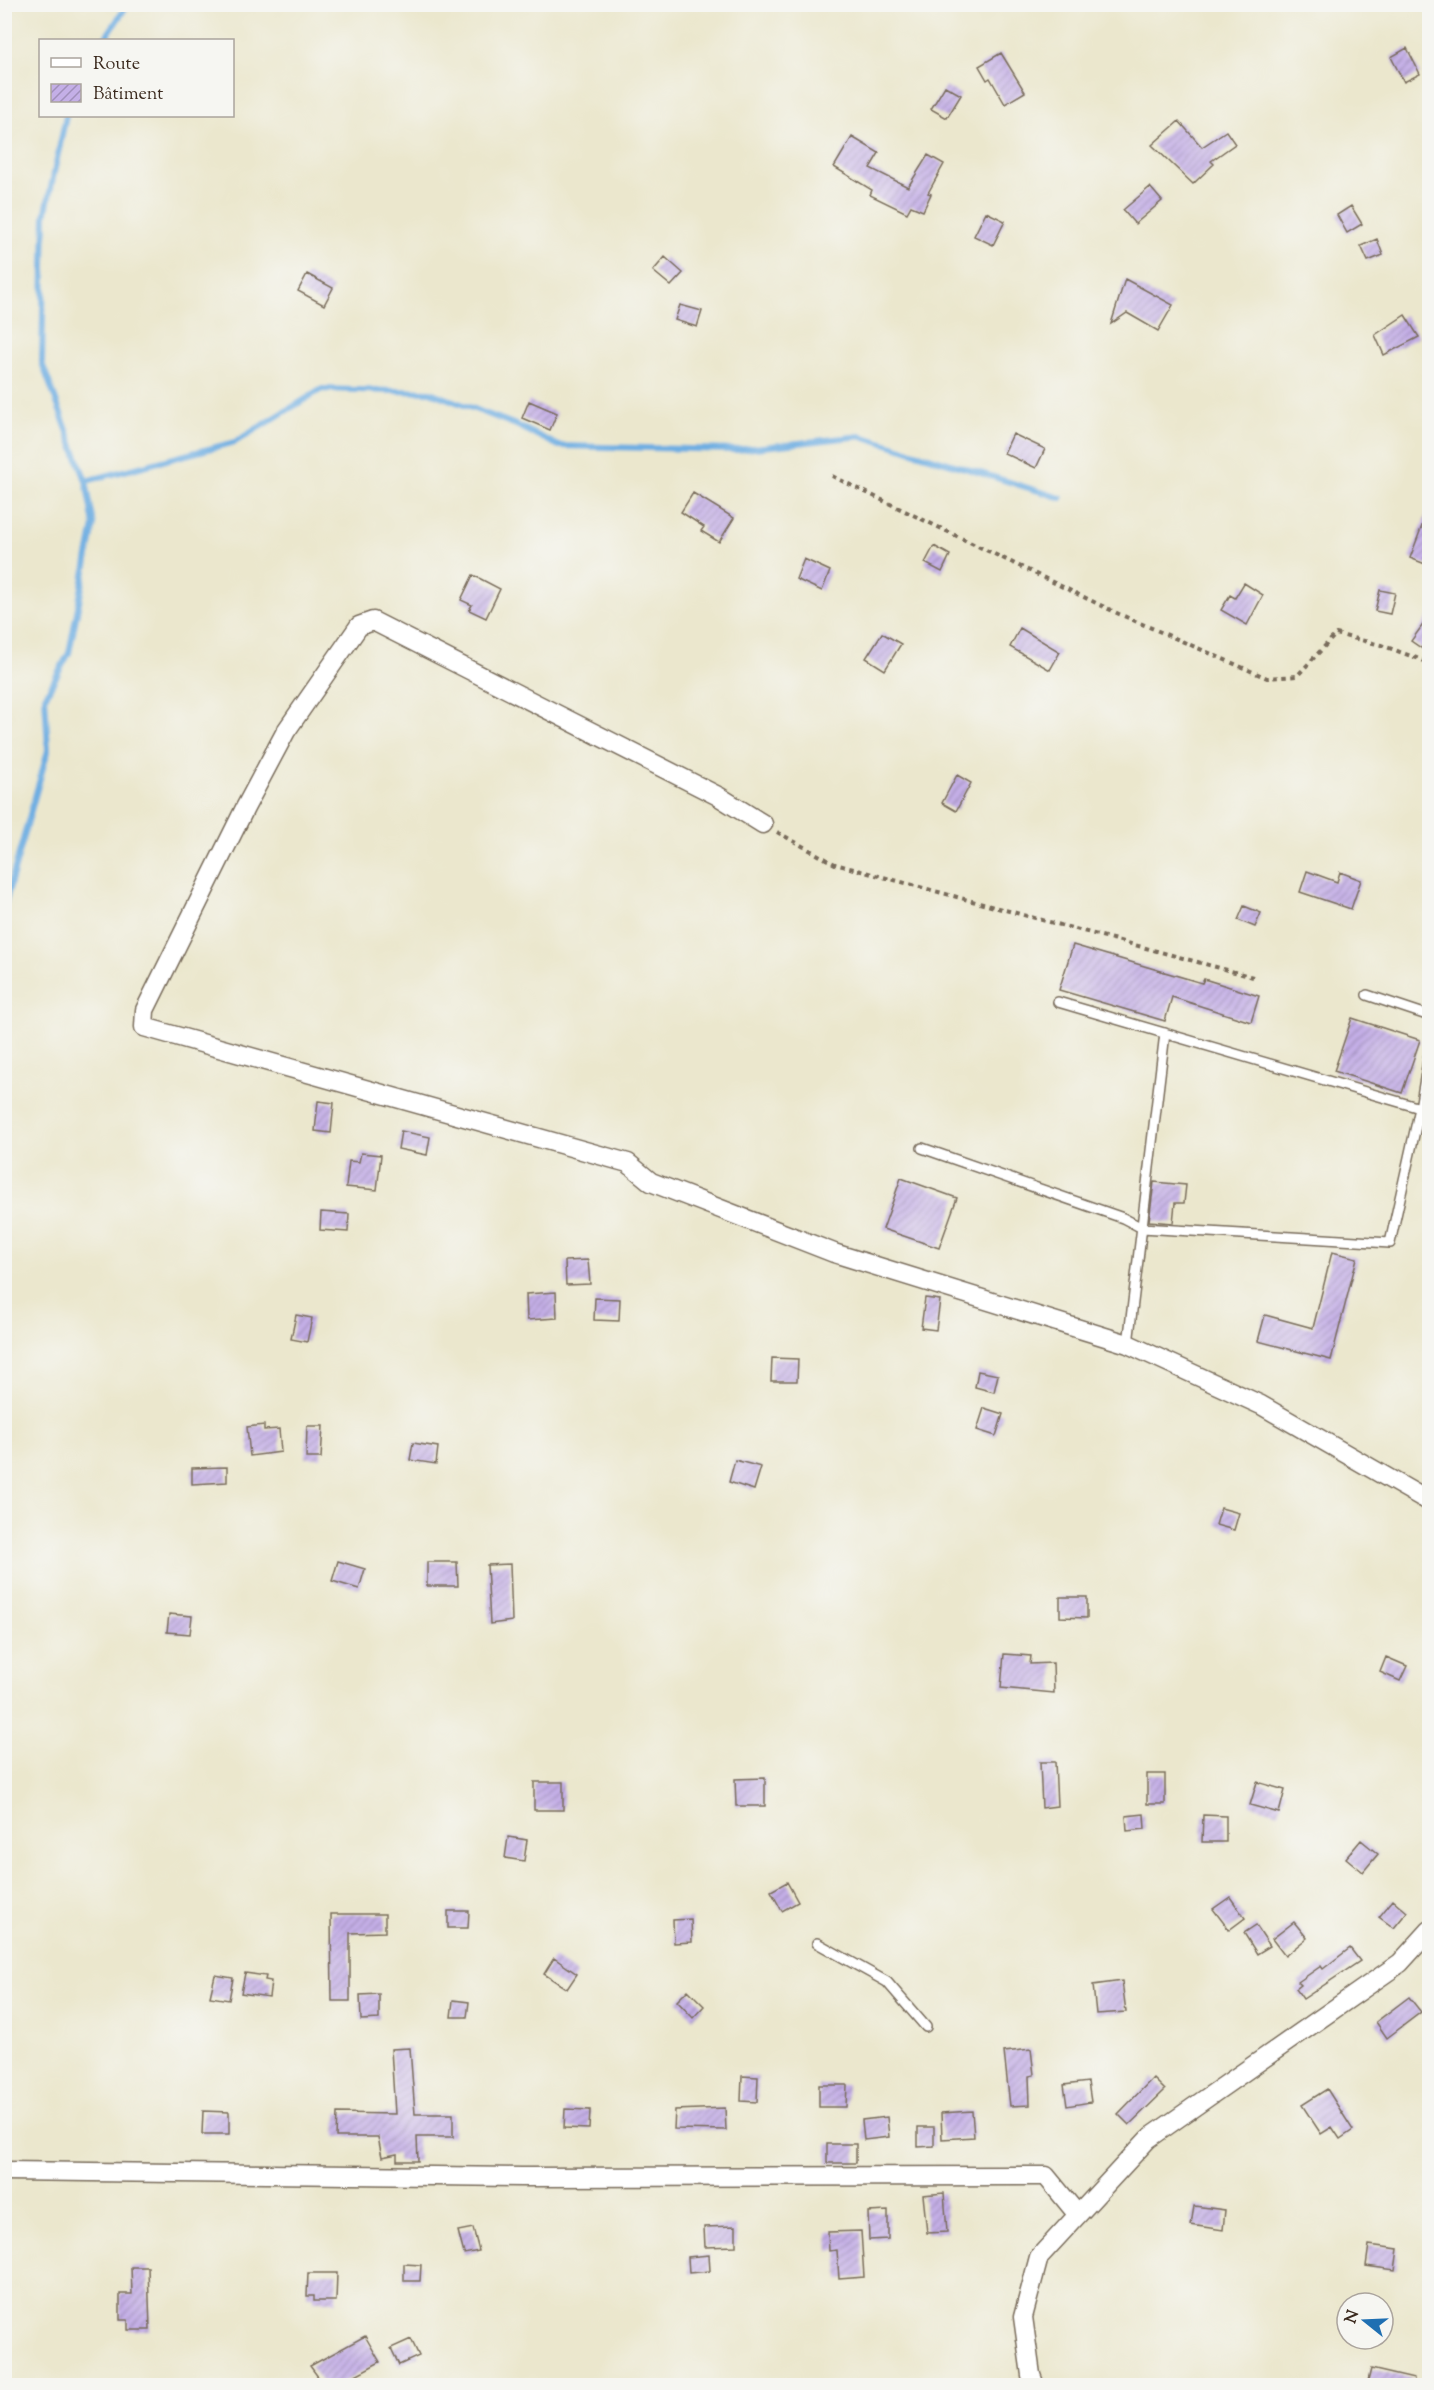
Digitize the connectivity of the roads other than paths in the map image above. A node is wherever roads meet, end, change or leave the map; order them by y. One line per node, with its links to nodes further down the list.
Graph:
1 (763, 824): 10 (street)
2 (1367, 995): 4 (lane)
3 (1058, 1002): 5 (lane)
4 (1430, 1016)
5 (1165, 1033): 7 (lane); 9 (lane)
6 (1430, 1049): 7 (lane)
7 (1420, 1108): 9 (lane)
8 (922, 1148): 9 (lane)
9 (1142, 1228): 10 (lane)
10 (1128, 1344): 11 (street)
11 (1430, 1502)
12 (1430, 1930): 16 (street)
13 (817, 1943): 14 (lane)
14 (926, 2027)
15 (4, 2171): 16 (street)
16 (1078, 2215): 17 (street)
17 (1035, 2385)

